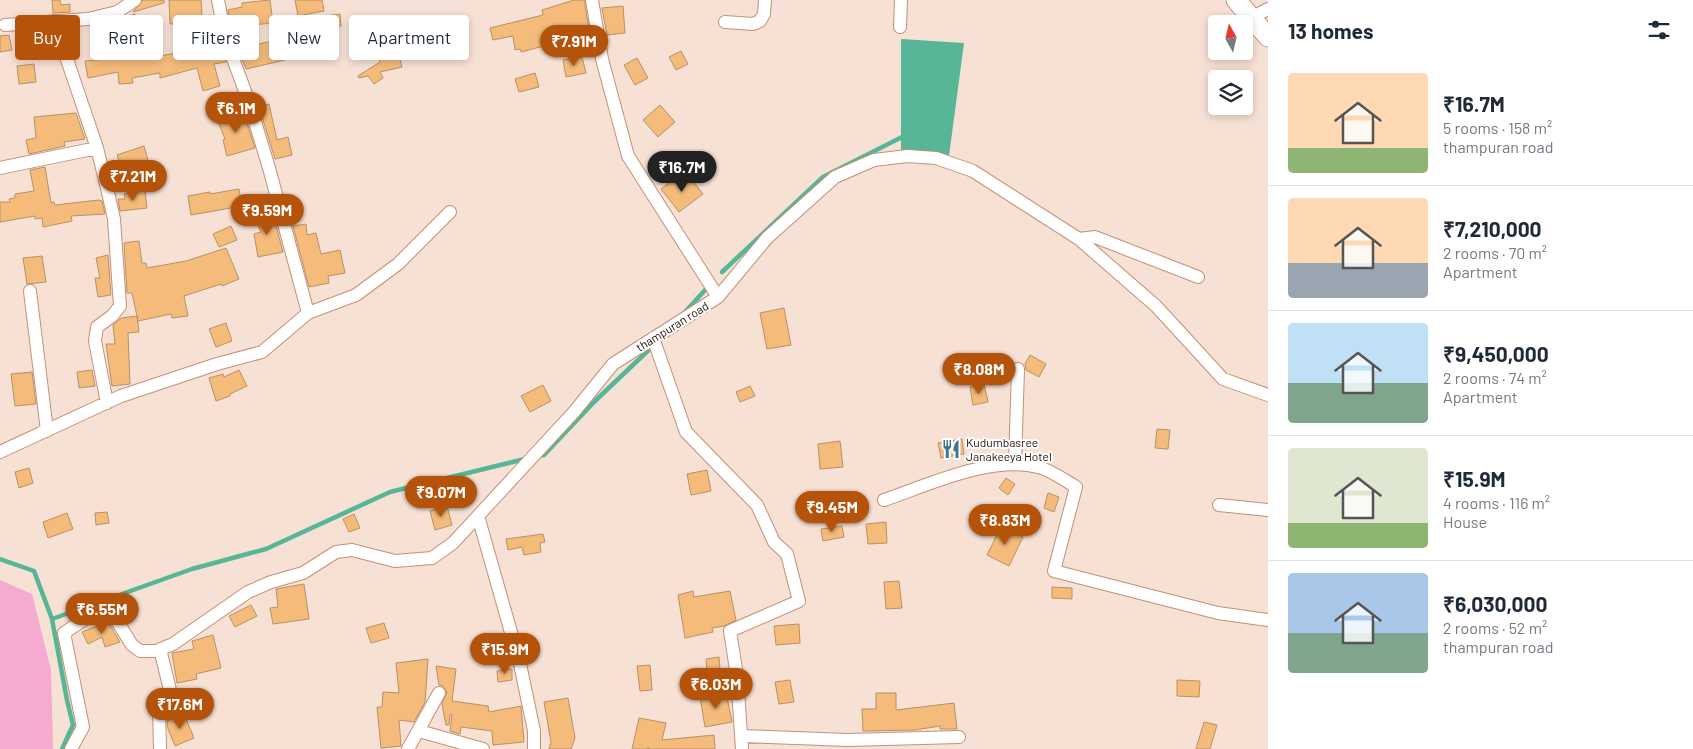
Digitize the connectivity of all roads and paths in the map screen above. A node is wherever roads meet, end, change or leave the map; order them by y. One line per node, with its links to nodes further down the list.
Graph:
1 (136, 0): 8 (street)
2 (218, 0): 22 (street)
3 (592, 0): 21 (street)
4 (765, 0): 9 (street)
5 (901, 0): 12 (street)
6 (1236, 0): 7 (street)
7 (1260, 13): 13 (street)
8 (80, 19)
9 (725, 22)
10 (15, 23): 11 (street)
11 (5, 24)
12 (900, 27)
13 (1268, 37)
14 (67, 60): 15 (street)
15 (97, 148): 16 (street); 26 (street)
16 (0, 168)
17 (450, 212): 22 (street)
18 (1079, 239): 19 (street); 21 (street, thampuran road); 25 (street, thampuran road)
19 (1198, 276)
20 (30, 291): 27 (street)
21 (718, 297): 23 (street, thampuran road)
22 (308, 313): 26 (street)
23 (653, 339): 33 (street, thampuran road); 39 (street)
24 (1018, 369): 29 (street)
25 (1268, 395)
26 (107, 403): 27 (street)
27 (47, 431): 28 (street)
28 (0, 452)
29 (1015, 463): 30 (street); 34 (street)
30 (884, 500)
31 (1219, 505): 32 (street)
32 (1268, 510)
33 (478, 516): 35 (street, thampuran road); 45 (street)
34 (1268, 620)
35 (160, 649): 41 (street); 42 (street)
36 (439, 693): 37 (street)
37 (419, 731): 43 (street); 44 (street)
38 (959, 737): 40 (street)
39 (742, 743): 40 (street)
40 (920, 743)
41 (71, 749)
42 (160, 749)
43 (408, 749)
44 (483, 749)
45 (534, 749)

